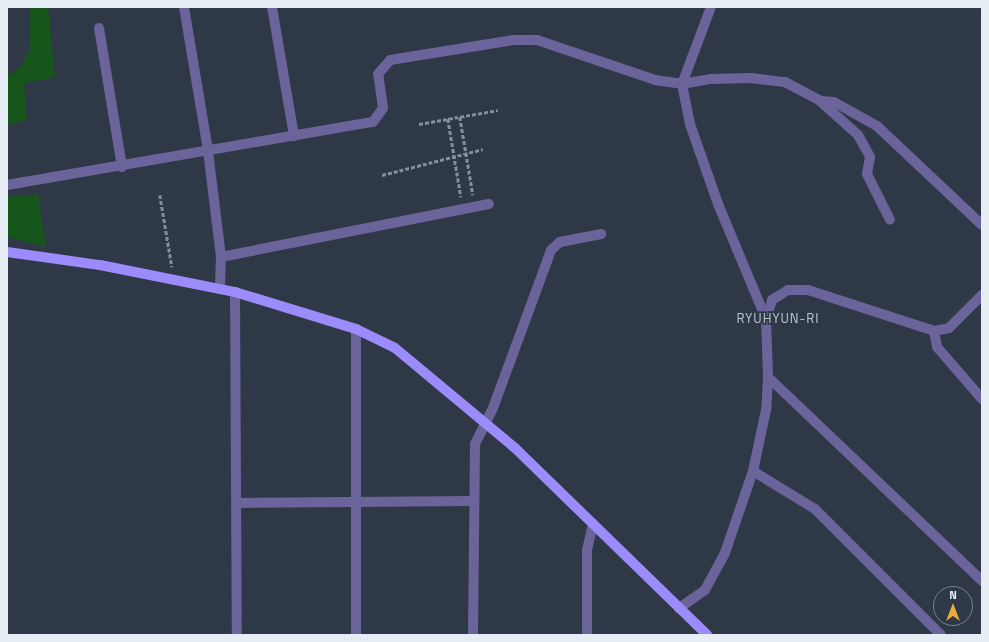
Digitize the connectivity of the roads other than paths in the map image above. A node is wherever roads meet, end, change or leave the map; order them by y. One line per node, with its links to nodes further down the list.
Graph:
1 (184, 7): 8 (street)
2 (272, 7): 7 (street)
3 (711, 7): 5 (street)
4 (99, 28): 9 (street)
5 (682, 84): 6 (street); 7 (street); 20 (street)
6 (820, 101): 12 (street); 13 (street)
7 (294, 136): 8 (street)
8 (208, 151): 9 (street); 16 (street)
9 (122, 167): 10 (street)
10 (7, 186)
11 (489, 204): 16 (street)
12 (890, 220)
13 (982, 225)
14 (601, 234): 25 (street)
15 (7, 252): 17 (main road)
16 (221, 257): 17 (street)
17 (220, 289): 18 (main road)
18 (235, 292): 21 (main road); 29 (street)
19 (982, 295): 22 (street)
20 (766, 319): 22 (street); 23 (street)
21 (356, 329): 25 (main road); 28 (street)
22 (934, 331): 24 (street)
23 (768, 377): 26 (street); 31 (street)
24 (982, 399)
25 (483, 424): 27 (street); 30 (main road)
26 (753, 471): 32 (street); 33 (street)
27 (474, 500): 28 (street); 36 (street)
28 (355, 502): 29 (street); 35 (street)
29 (237, 503): 34 (street)
30 (593, 524): 32 (main road); 37 (street)
31 (982, 581)
32 (678, 608): 38 (main road)
33 (935, 633)
34 (237, 635)
35 (356, 635)
36 (473, 635)
37 (587, 635)
38 (707, 635)

